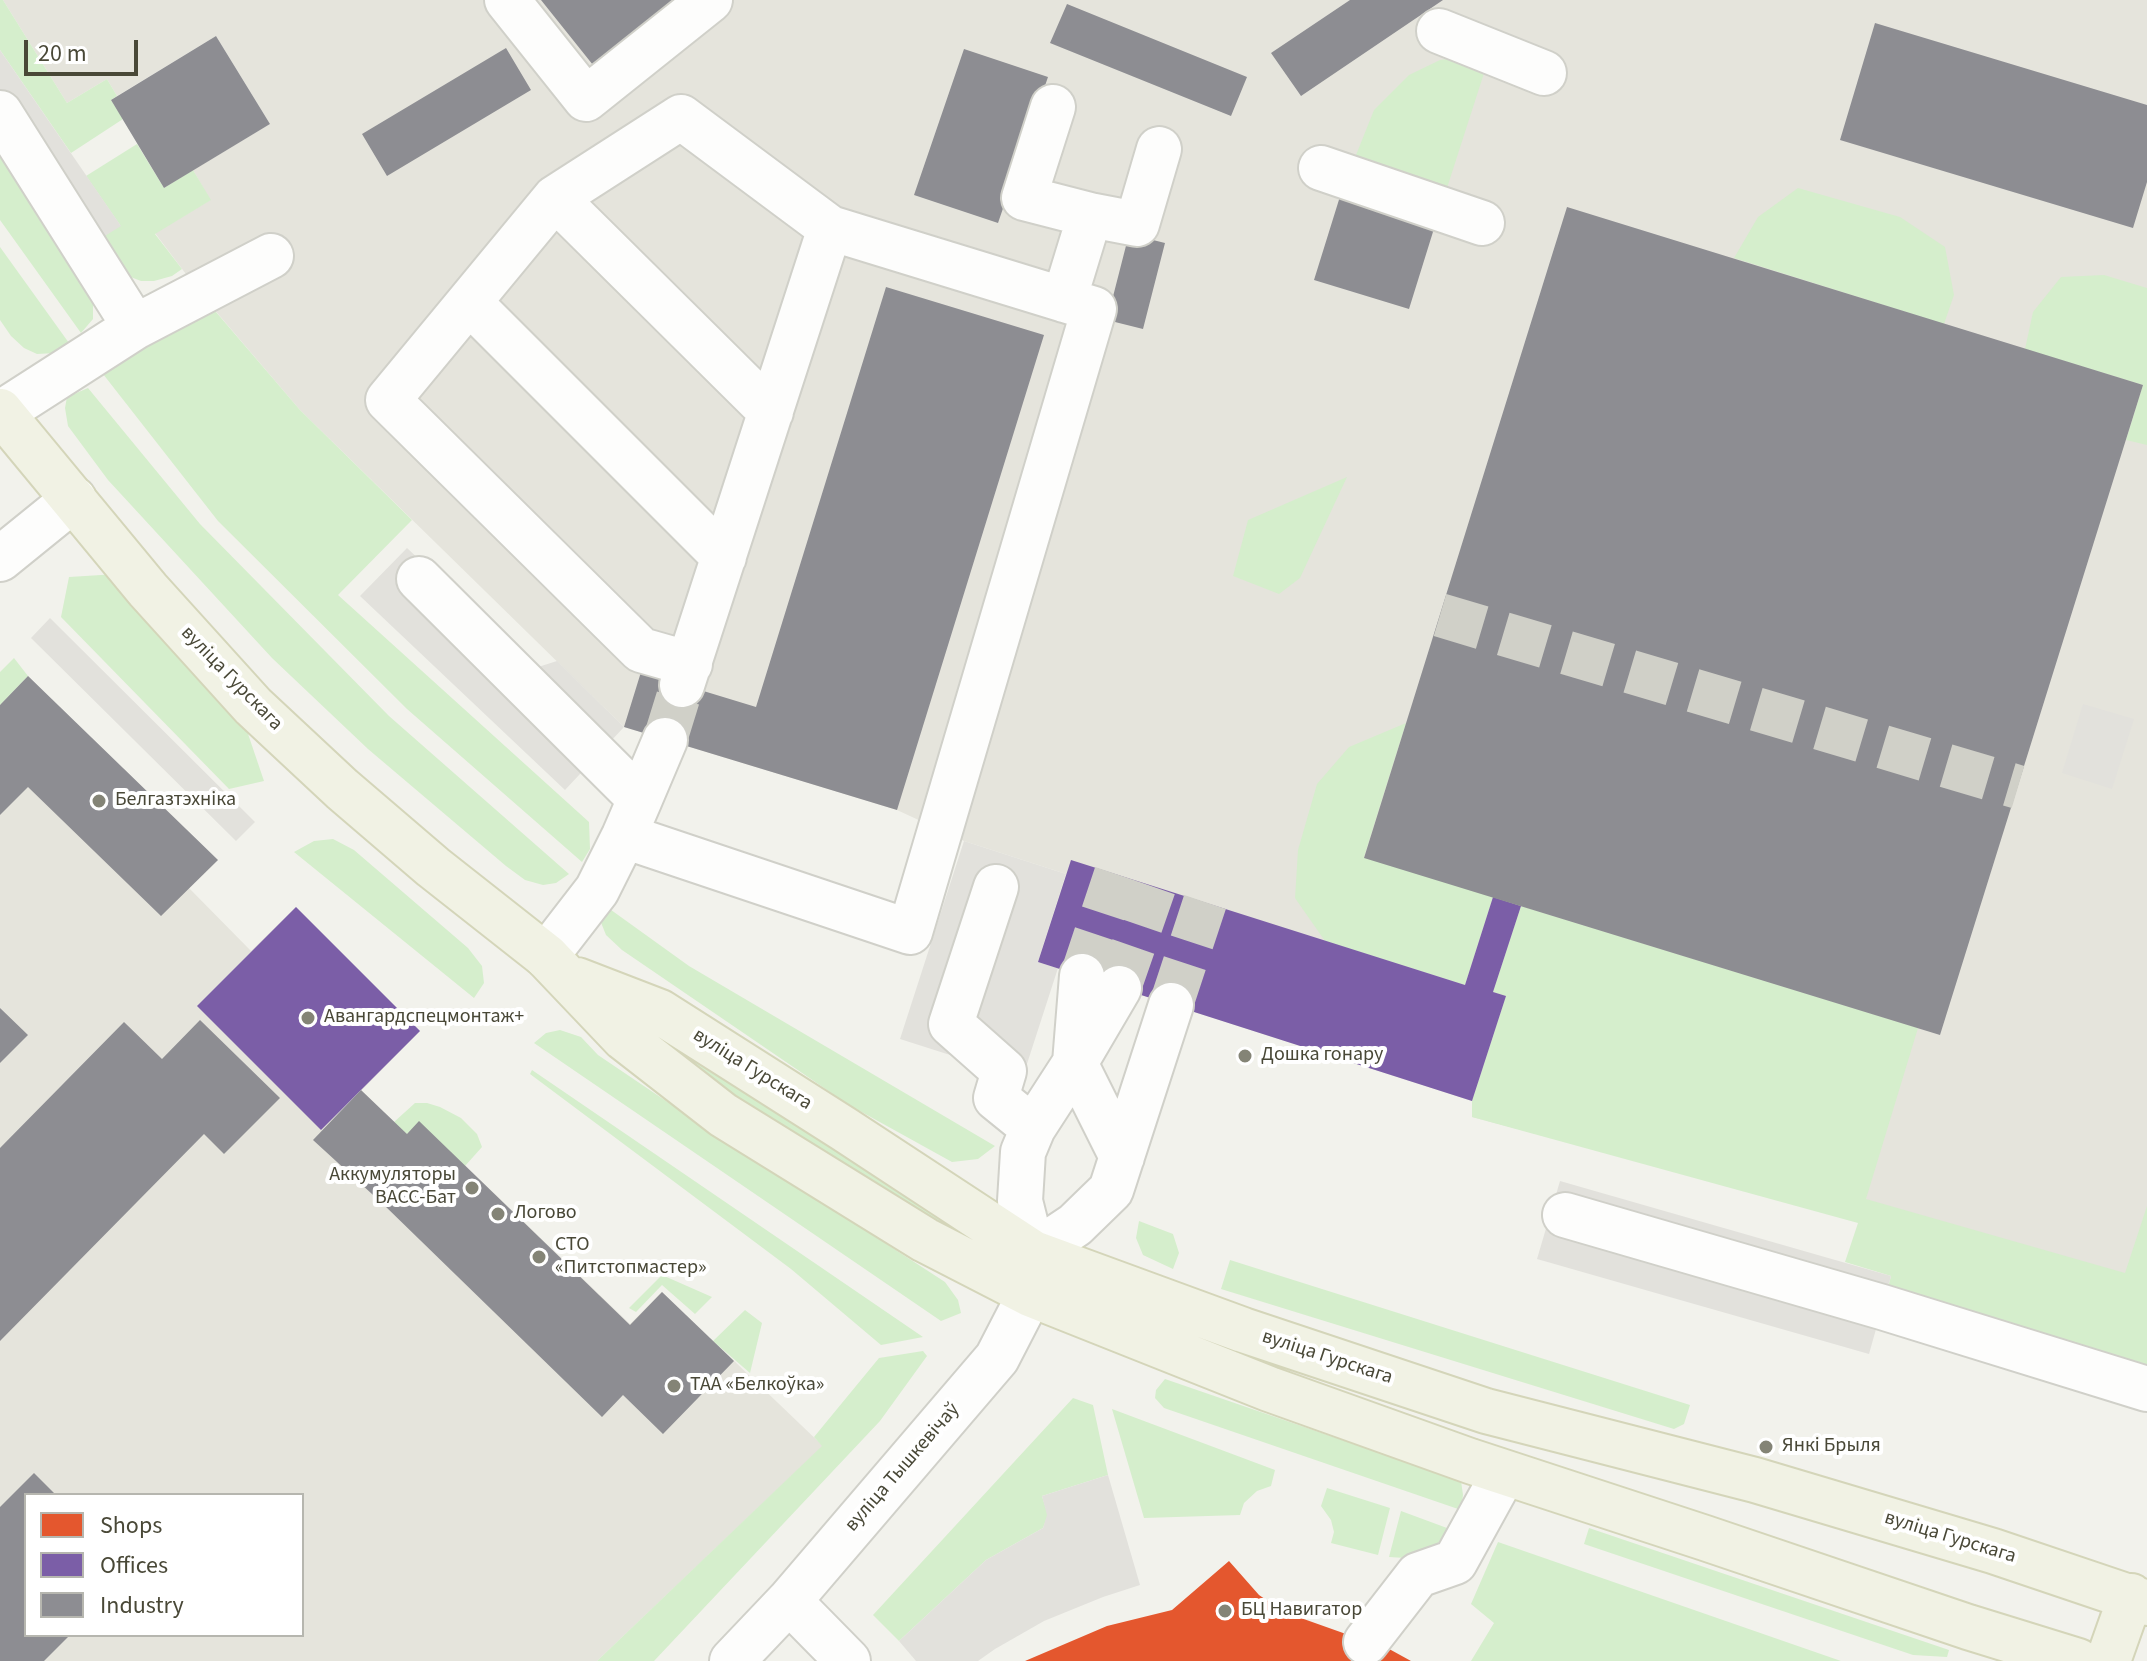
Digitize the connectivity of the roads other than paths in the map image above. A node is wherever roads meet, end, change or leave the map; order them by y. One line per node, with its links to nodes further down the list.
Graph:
1 (507, 0): 2 (street)
2 (710, 0)
3 (1439, 31): 4 (street)
4 (1544, 73)
5 (1053, 107): 10 (street)
6 (0, 113): 16 (street)
7 (1159, 149): 10 (street)
8 (1321, 168): 11 (street)
9 (555, 198): 12 (street); 15 (street); 18 (street)
10 (1090, 215): 14 (street)
11 (1482, 223)
12 (830, 228): 14 (street); 18 (street)
13 (271, 256): 16 (street)
14 (1064, 300): 24 (street)
15 (469, 302): 20 (street); 20 (street)
16 (135, 327): 17 (street)
17 (1, 412): 19 (main road, вуліца Гурскага)
18 (771, 412): 20 (street)
19 (74, 499): 21 (street); 26 (main road, вуліца Гурскага)
20 (724, 557)
21 (0, 559)
22 (419, 579): 24 (street)
23 (665, 740): 24 (street)
24 (632, 817): 26 (street)
25 (996, 887): 28 (street)
26 (557, 966): 31 (main road, вуліца Гурскага)
27 (1075, 1063): 28 (street); 29 (street); 29 (street)
28 (1033, 1128): 31 (street)
29 (1122, 1157): 31 (street)
30 (1565, 1215): 32 (street)
31 (1031, 1273): 33 (main road, вуліца Гурскага); 34 (main road, вуліца Гурскага); 35 (street, вуліца Тышкевічаў)
32 (2147, 1389)
33 (1504, 1473): 36 (street); 39 (main road, вуліца Гурскага)
34 (2142, 1590): 40 (main road)
35 (789, 1601): 37 (street, вуліца Тышкевічаў); 38 (street)
36 (1366, 1642)
37 (732, 1661)
38 (848, 1661)
39 (2078, 1661)
40 (2108, 1661)

